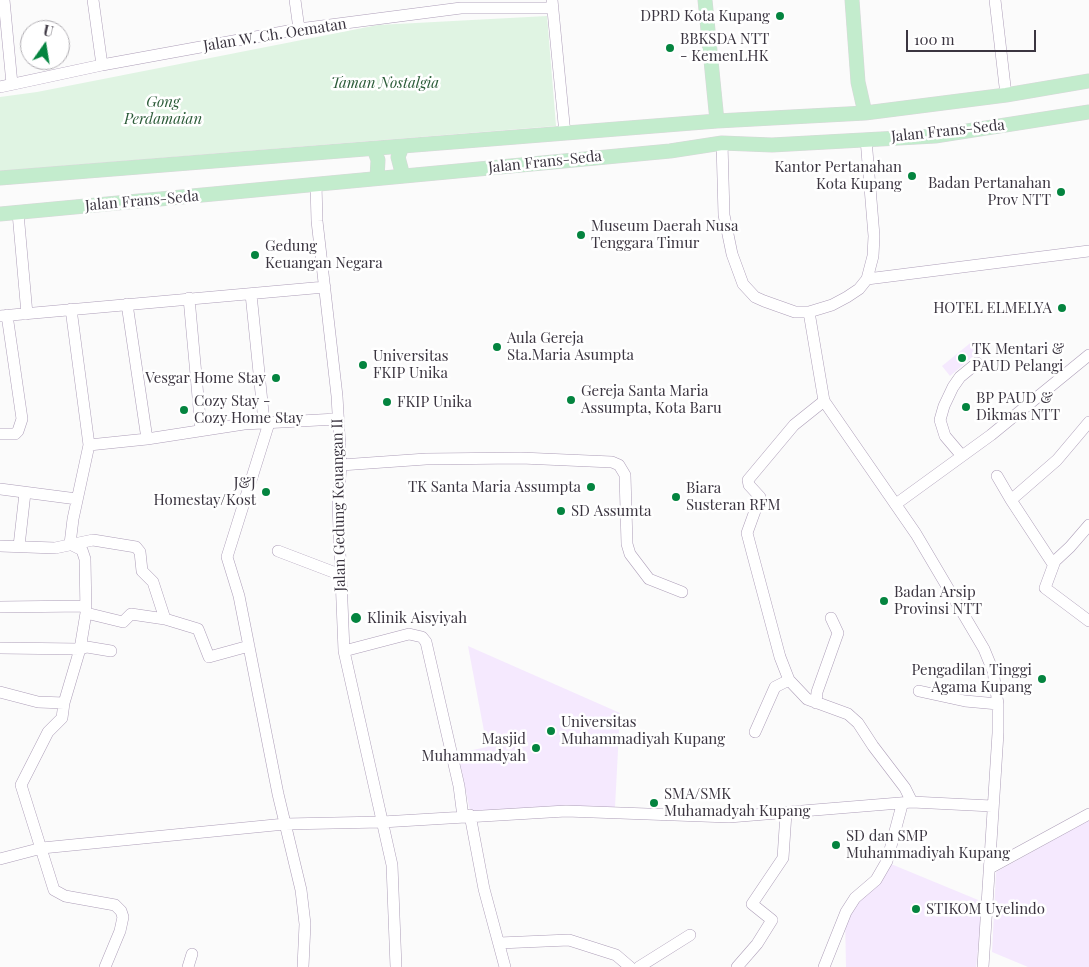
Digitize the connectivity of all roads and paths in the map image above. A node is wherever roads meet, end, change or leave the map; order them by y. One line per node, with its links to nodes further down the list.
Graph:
1 (93, 0): 10 (street)
2 (295, 0): 9 (street)
3 (705, 0): 17 (main road)
4 (852, 0): 16 (main road)
5 (995, 0): 14 (street)
6 (461, 4): 7 (street, Jalan W. Ch. Oematan); 9 (street, Jalan W. Ch. Oematan)
7 (553, 4): 18 (street)
8 (3, 5): 12 (street)
9 (299, 30): 10 (street, Jalan W. Ch. Oematan)
10 (102, 65): 12 (street, Jalan W. Ch. Oematan)
11 (1089, 81): 14 (main road, Jalan Frans-Seda)
12 (12, 84): 13 (street, Jalan W. Ch. Oematan)
13 (0, 87)
14 (1006, 95): 16 (main road, Jalan Frans-Seda)
15 (1089, 112): 19 (main road, Jalan Frans-Seda)
16 (865, 113): 17 (main road, Jalan Frans-Seda)
17 (718, 121): 18 (main road, Jalan Frans-Seda)
18 (565, 134): 21 (main road, Jalan Frans-Seda)
19 (866, 139): 20 (main road, Jalan Frans-Seda); 30 (street)
20 (722, 143): 23 (main road, Jalan Frans-Seda); 36 (street)
21 (402, 147): 22 (main road, Jalan Frans-Seda); 23 (main road)
22 (374, 149): 24 (main road, Jalan Frans-Seda); 25 (main road)
23 (403, 176): 25 (main road, Jalan Frans-Seda)
24 (0, 178)
25 (377, 178): 26 (main road, Jalan Frans-Seda)
26 (316, 184): 27 (main road, Jalan Frans-Seda); 31 (street, Jalan Gedung Keuangan II)
27 (18, 213): 28 (main road, Jalan Frans-Seda); 37 (street)
28 (0, 214)
29 (1089, 251): 30 (street)
30 (867, 279): 36 (street)
31 (325, 287): 32 (street); 42 (street, Jalan Gedung Keuangan II)
32 (251, 294): 33 (street); 44 (street)
33 (189, 298): 34 (street); 45 (street)
34 (127, 304): 35 (street); 47 (street)
35 (71, 309): 37 (street); 48 (street)
36 (808, 312): 41 (street)
37 (27, 314): 38 (street)
38 (4, 316): 46 (street)
39 (1089, 355): 49 (street)
40 (977, 363): 49 (street)
41 (824, 401): 56 (street); 75 (street)
42 (337, 419): 44 (street); 50 (street, Jalan Gedung Keuangan II)
43 (1089, 422): 55 (street)
44 (266, 423): 45 (street); 70 (street)
45 (201, 430): 47 (street)
46 (0, 434)
47 (147, 439): 48 (street)
48 (89, 445): 54 (street)
49 (962, 456): 56 (street)
50 (341, 465): 63 (street, Jalan Gedung Keuangan II); 64 (street)
51 (997, 476): 55 (street)
52 (0, 489): 53 (street)
53 (25, 493): 54 (street); 60 (street)
54 (77, 499): 58 (street)
55 (1011, 500): 62 (street)
56 (896, 504): 80 (street)
57 (1089, 525): 62 (street)
58 (70, 544): 60 (street); 66 (street); 68 (street)
59 (0, 546): 60 (street)
60 (19, 546)
61 (278, 551): 63 (street)
62 (1053, 564): 69 (street)
63 (341, 575): 74 (street, Jalan Gedung Keuangan II)
64 (682, 592)
65 (0, 607): 66 (street)
66 (86, 610): 68 (street); 72 (street)
67 (831, 618): 79 (street)
68 (166, 619): 70 (street)
69 (1089, 621)
70 (249, 646): 88 (street)
71 (0, 648): 72 (street)
72 (80, 649): 73 (street); 78 (street)
73 (111, 651)
74 (344, 651): 86 (street); 87 (street, Jalan Gedung Keuangan II)
75 (789, 680): 79 (street); 81 (street)
76 (919, 691): 80 (street)
77 (0, 692): 78 (street)
78 (64, 703): 89 (street)
79 (816, 703): 82 (street)
80 (998, 704): 83 (street)
81 (754, 732)
82 (907, 804): 83 (street); 84 (street); 104 (street)
83 (992, 806): 91 (street)
84 (786, 813): 86 (street); 103 (street)
85 (1089, 814): 91 (street)
86 (467, 816): 87 (street); 93 (street)
87 (382, 822): 88 (street); 99 (street, Jalan Gedung Keuangan II)
88 (285, 824): 89 (street); 98 (street)
89 (42, 848): 90 (street); 96 (street)
90 (0, 859)
91 (990, 868): 95 (street)
92 (690, 935): 102 (street)
93 (499, 943): 100 (street); 101 (street)
94 (192, 954): 97 (street)
95 (983, 966)
96 (105, 967)
97 (188, 967)
98 (303, 967)
99 (396, 967)
100 (505, 967)
101 (630, 967)
102 (639, 967)
103 (737, 967)
104 (824, 967)

